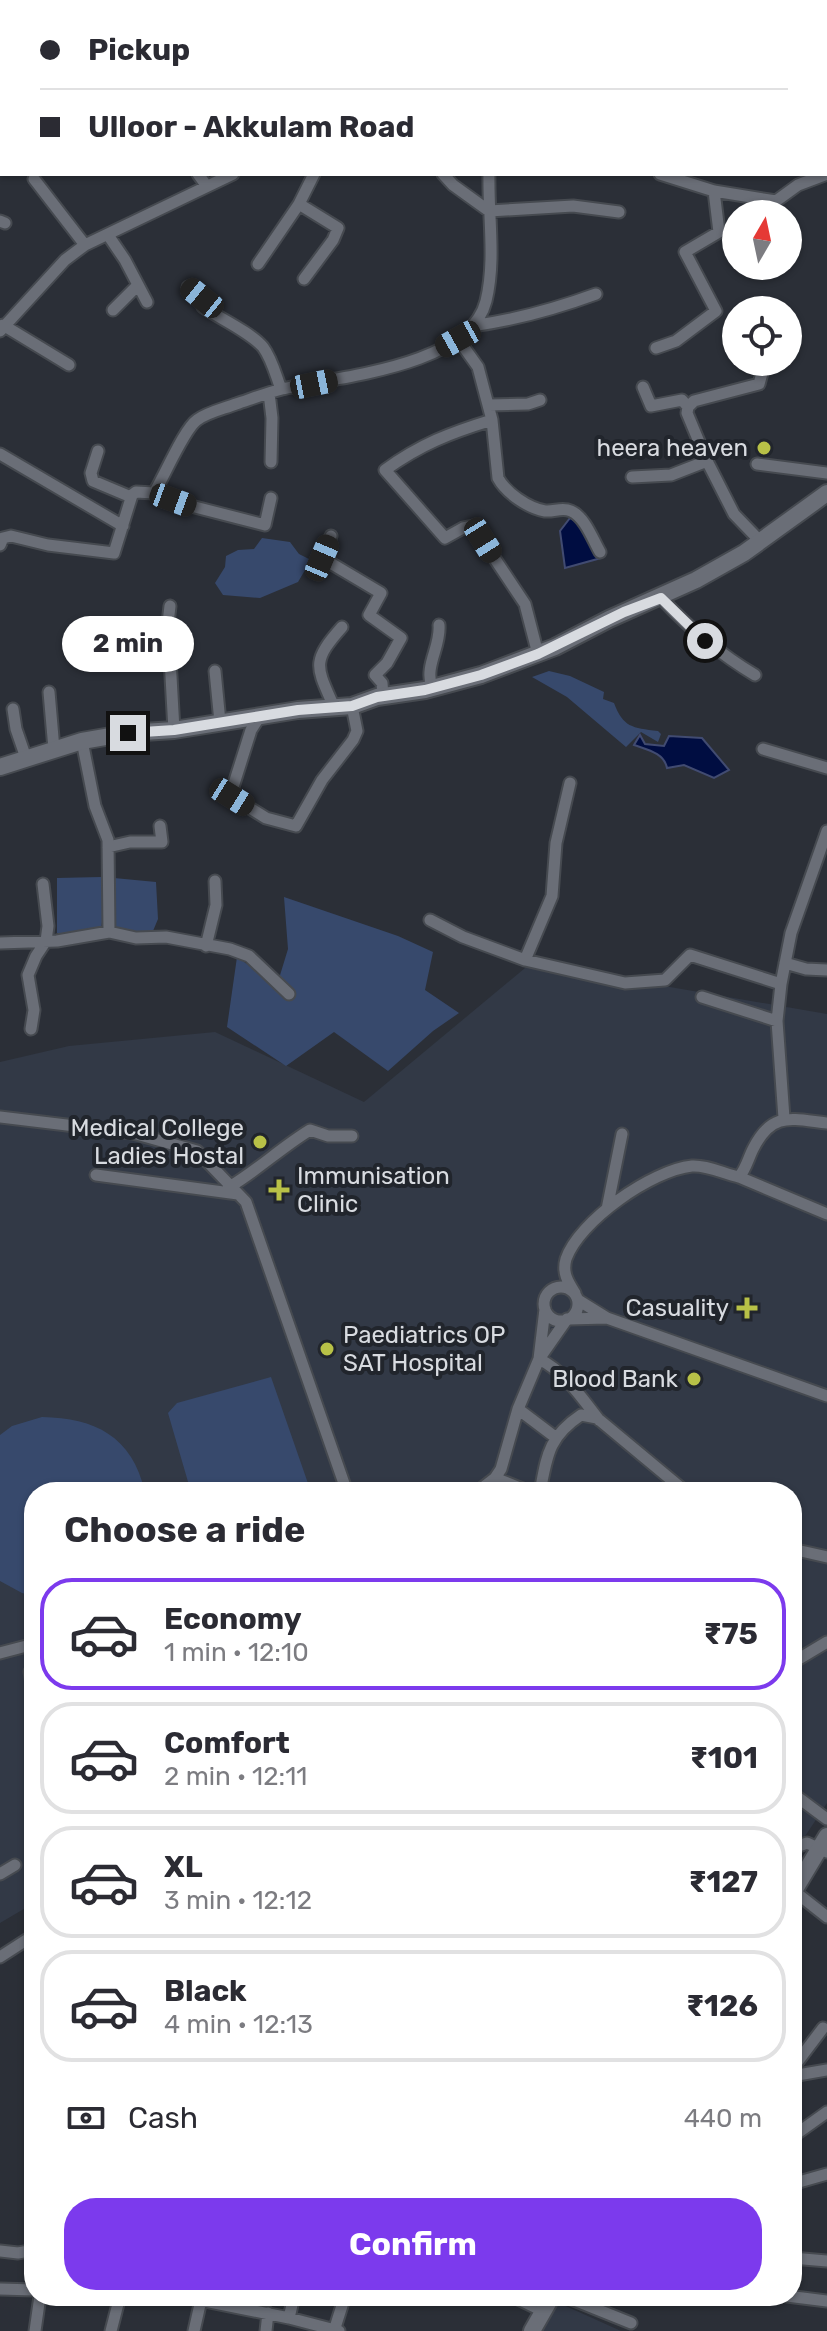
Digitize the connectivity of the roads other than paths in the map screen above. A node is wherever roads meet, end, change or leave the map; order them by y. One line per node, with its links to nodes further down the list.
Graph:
1 (199, 176): 9 (street)
2 (228, 176): 9 (street)
3 (313, 176): 11 (street)
4 (445, 176): 12 (street)
5 (489, 176): 12 (street)
6 (667, 176): 10 (street)
7 (822, 176): 10 (street)
8 (34, 179): 15 (street)
9 (206, 185): 14 (street)
10 (714, 191): 26 (street)
11 (299, 204): 16 (street); 17 (street)
12 (489, 211): 13 (street); 23 (street)
13 (619, 212)
14 (108, 235): 15 (street); 18 (street)
15 (85, 245): 24 (street)
16 (258, 264)
17 (304, 279)
18 (138, 285): 21 (street); 22 (street)
19 (188, 287): 30 (street)
20 (596, 294): 23 (street)
21 (147, 302)
22 (113, 310)
23 (472, 326): 25 (street)
24 (1, 328): 27 (street)
25 (458, 339): 30 (street); 32 (street)
26 (656, 348)
27 (69, 365)
28 (761, 376): 33 (street)
29 (643, 387): 33 (street)
30 (275, 391): 38 (street); 42 (street)
31 (540, 400): 32 (street)
32 (489, 405): 34 (street)
33 (688, 407): 37 (street)
34 (492, 420): 50 (street); 55 (street)
35 (98, 451): 44 (street)
36 (0, 454): 46 (street)
37 (707, 461): 41 (street); 48 (street)
38 (271, 462)
39 (757, 464): 40 (street)
40 (827, 473)
41 (632, 477)
42 (154, 493): 44 (street); 45 (street)
43 (827, 493): 48 (main road)
44 (131, 497): 46 (street)
45 (271, 498)
46 (123, 526): 49 (street)
47 (331, 536): 60 (street)
48 (760, 541): 51 (main road)
49 (2, 542)
50 (600, 552)
51 (661, 598): 55 (main road); 57 (street)
52 (170, 606): 66 (street)
53 (439, 625): 58 (street)
54 (342, 627): 62 (street)
55 (538, 654): 58 (main road)
56 (215, 671): 65 (street)
57 (755, 675)
58 (432, 688): 60 (main road)
59 (49, 692): 68 (street)
60 (383, 696): 61 (main road)
61 (352, 706): 62 (main road); 64 (street)
62 (334, 707): 64 (main road)
63 (13, 709): 70 (street)
64 (260, 716): 65 (main road)
65 (220, 722): 66 (main road)
66 (174, 730): 67 (main road)
67 (82, 741): 68 (main road); 76 (street)
68 (54, 749): 70 (main road)
69 (763, 749): 72 (street)
70 (26, 758): 71 (main road)
71 (0, 767)
72 (827, 768)
73 (570, 783): 84 (street)
74 (160, 826): 76 (street)
75 (827, 831): 85 (street)
76 (108, 847): 80 (street)
77 (215, 881): 83 (street)
78 (43, 884): 81 (street)
79 (430, 920): 84 (street)
80 (109, 932): 81 (street); 83 (street)
81 (46, 941): 82 (street); 91 (street)
82 (0, 943)
83 (206, 946): 88 (street)
84 (525, 960): 87 (street)
85 (785, 963): 86 (street); 87 (street)
86 (827, 970)
87 (781, 984): 90 (street)
88 (289, 994)
89 (702, 997): 90 (street)
90 (777, 1021): 93 (street)
91 (31, 1029)
92 (0, 1117): 99 (street)
93 (784, 1118): 94 (street); 98 (street)
94 (827, 1123)
95 (622, 1134): 100 (street)
96 (352, 1136): 99 (street)
97 (96, 1175): 99 (street)
98 (739, 1177): 100 (street); 101 (street)
99 (234, 1190): 112 (street)
100 (607, 1209): 102 (street)
101 (827, 1214)
102 (576, 1297): 103 (street); 104 (street); 105 (street)
103 (545, 1309): 105 (street); 106 (street)
104 (607, 1318): 105 (street); 107 (street)
105 (568, 1319): 106 (street)
106 (539, 1359): 108 (street); 109 (street)
107 (827, 1396)
108 (518, 1409): 110 (street); 111 (street)
109 (599, 1420): 110 (street); 116 (street)
110 (555, 1437): 115 (street)
111 (495, 1478): 113 (street); 114 (street)
112 (344, 1482)
113 (490, 1482)
114 (506, 1482)
115 (542, 1482)
116 (674, 1482)
117 (802, 1551): 118 (street)
118 (827, 1557)
119 (827, 1642): 122 (street)
120 (24, 1647): 121 (street)
121 (0, 1653)
122 (802, 1654)
123 (802, 1800): 124 (street)
124 (827, 1819)
125 (802, 1845): 126 (street)
126 (825, 1845): 129 (main road)
127 (15, 1865): 128 (street)
128 (0, 1874)
129 (802, 1879)
130 (802, 1899): 131 (street)
131 (827, 1917)
132 (24, 1941): 133 (street)
133 (0, 1957)
134 (823, 2028): 135 (street)
135 (802, 2056)
136 (827, 2070): 137 (street)
137 (802, 2074)
138 (827, 2112): 139 (street)
139 (802, 2130)
140 (827, 2174): 141 (street)
141 (802, 2181)
142 (0, 2251): 143 (street)
143 (24, 2252)
144 (802, 2259): 145 (street)
145 (827, 2261)
146 (0, 2289): 147 (street)
147 (24, 2290)
148 (802, 2298): 149 (street)
149 (827, 2301)
150 (39, 2306): 161 (street)
151 (117, 2306): 162 (street)
152 (200, 2306): 163 (street)
153 (232, 2306): 158 (street)
154 (292, 2306): 159 (street)
155 (342, 2306): 165 (street)
156 (546, 2306): 166 (main road)
157 (589, 2306): 160 (street)
158 (268, 2313): 159 (street); 164 (street)
159 (289, 2318): 165 (street)
160 (631, 2323)
161 (35, 2331)
162 (111, 2331)
163 (194, 2331)
164 (266, 2331)
165 (336, 2331)
166 (532, 2331)

